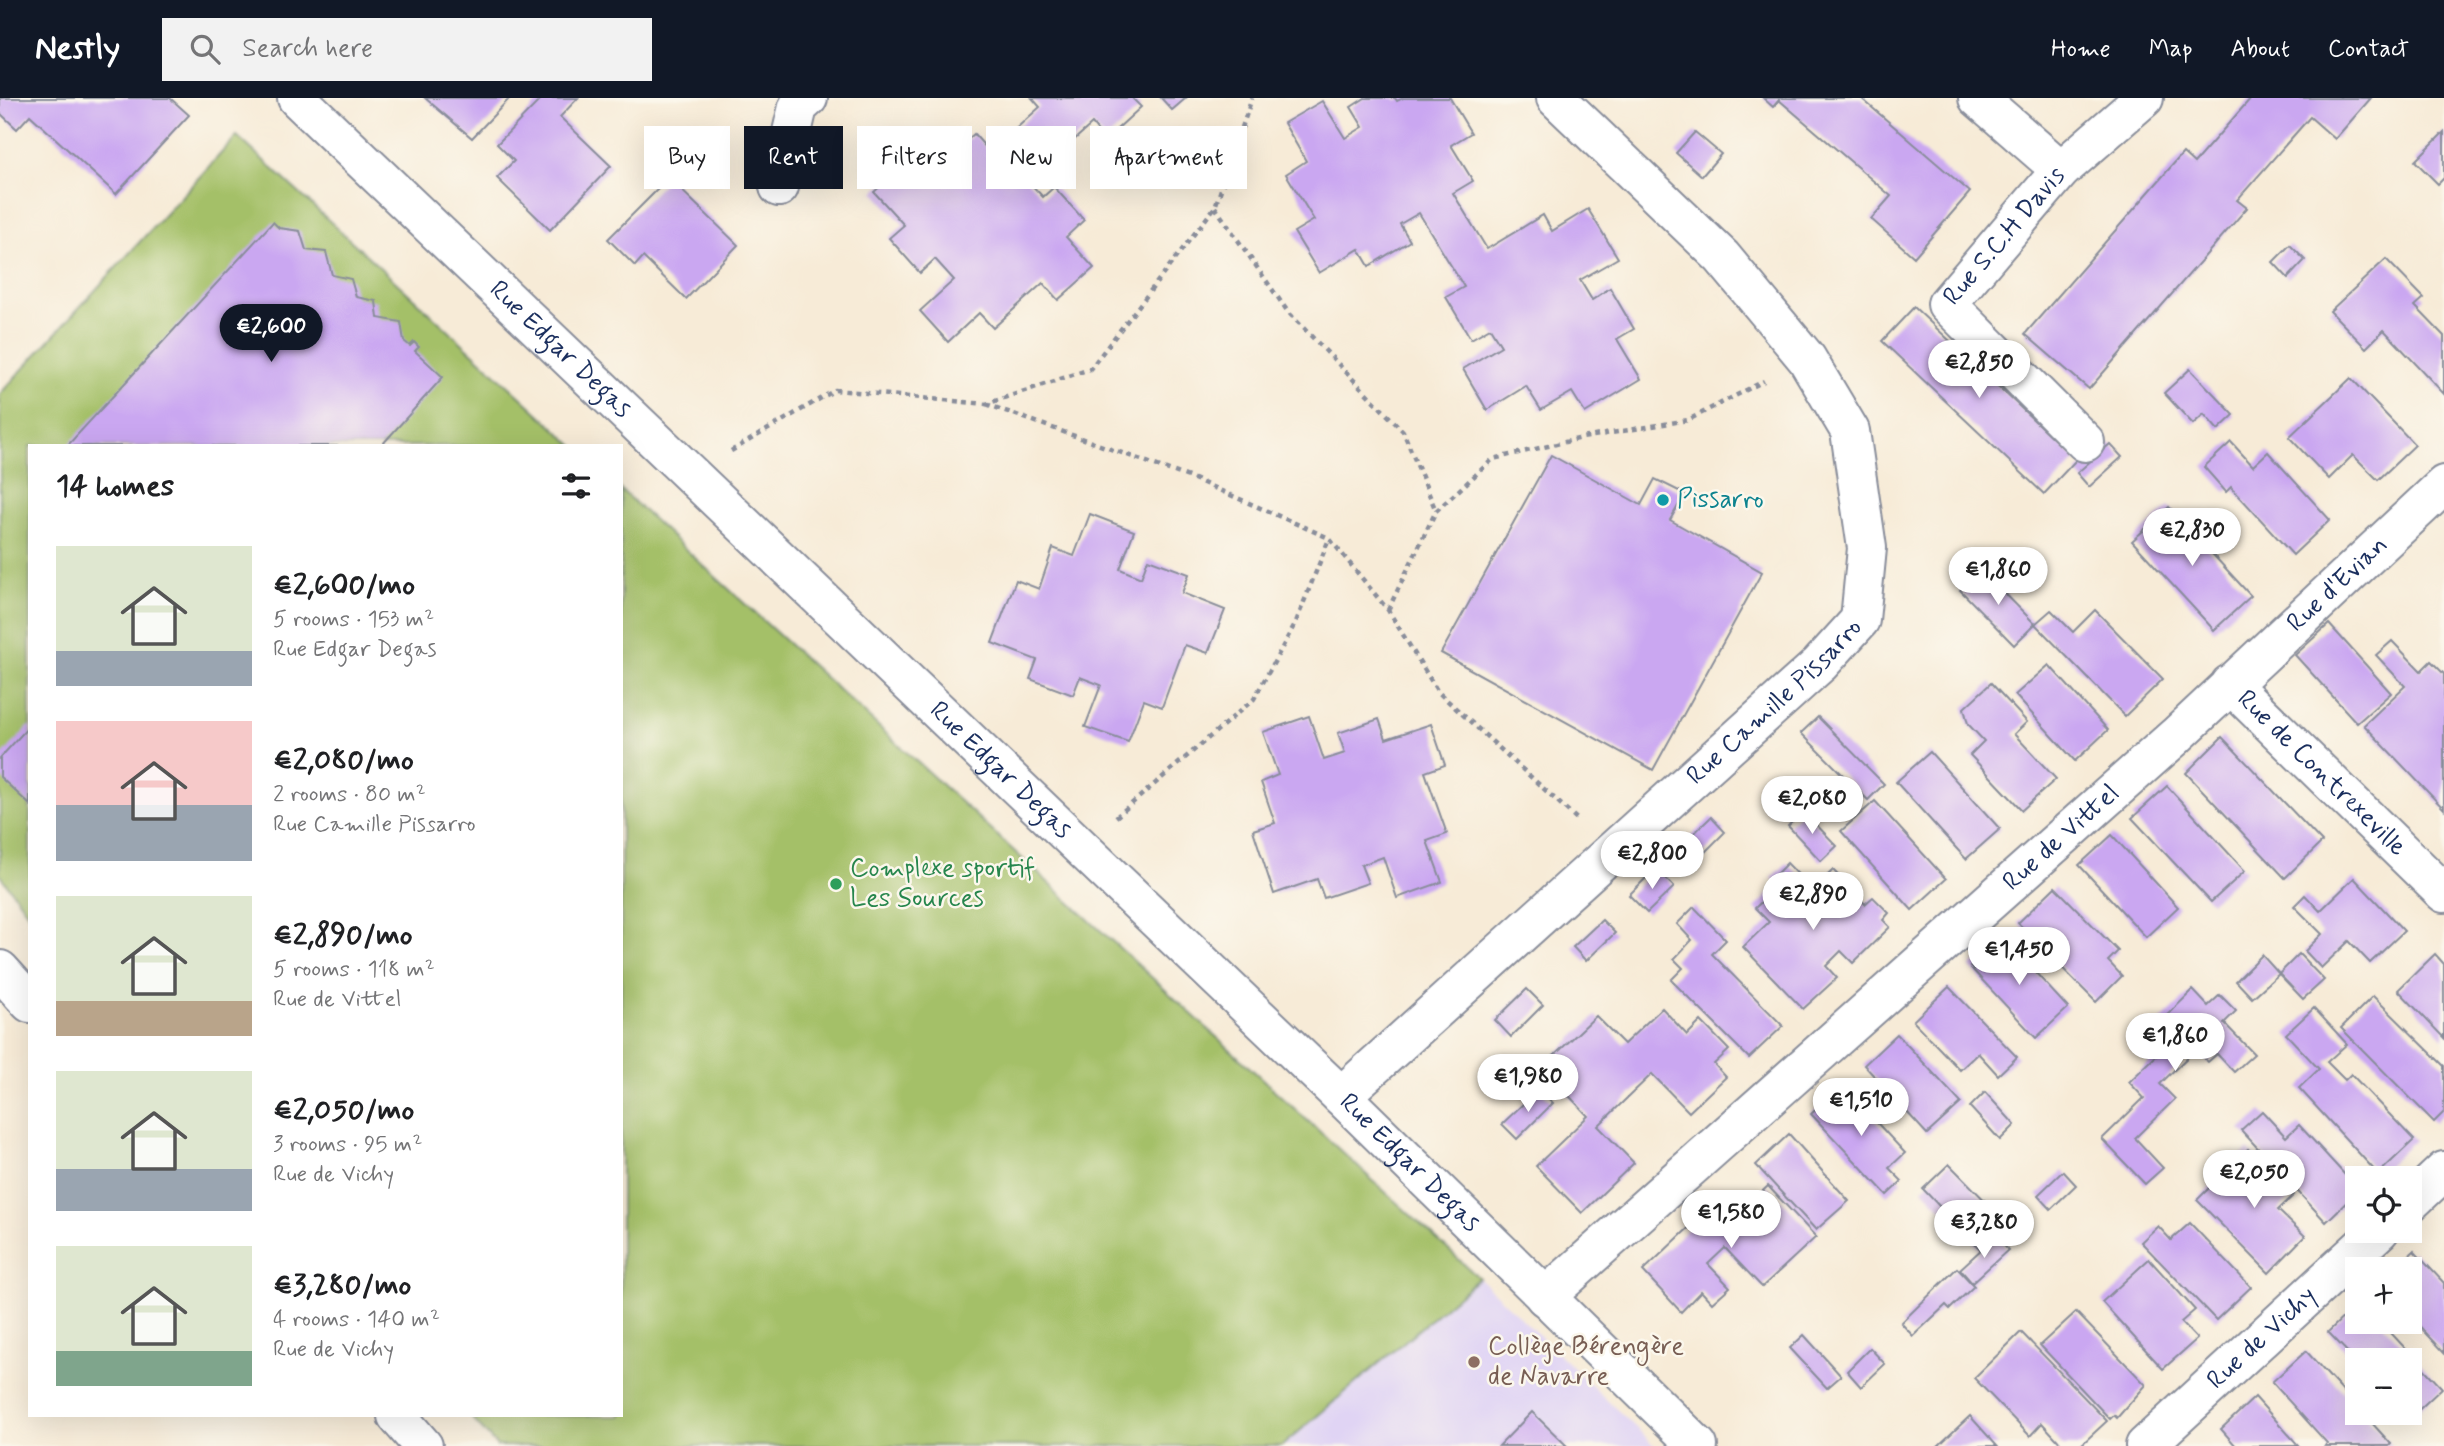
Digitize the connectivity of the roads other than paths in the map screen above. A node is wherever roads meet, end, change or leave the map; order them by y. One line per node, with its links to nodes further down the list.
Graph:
1 (297, 98): 14 (street, Rue Edgar Degas)
2 (808, 98): 6 (street)
3 (1556, 98): 14 (street, Rue Camille Pissarro)
4 (1978, 98): 7 (street)
5 (2144, 98): 7 (street, Rue S.C.H Davis)
6 (793, 126)
7 (2061, 170): 8 (street, Rue S.C.H Davis)
8 (2085, 442)
9 (2444, 485): 10 (street, Rue d'Evian)
10 (2230, 684): 11 (street, Rue de Contrexeville); 18 (street, Rue de Vittel)
11 (2444, 892)
12 (0, 970): 13 (street)
13 (28, 1001)
14 (1341, 1096): 18 (street, Rue Edgar Degas)
15 (2444, 1171): 16 (street)
16 (2422, 1192)
17 (2366, 1243): 22 (street, Rue de Vichy)
18 (1545, 1297): 21 (street, Rue Edgar Degas)
19 (398, 1417): 20 (street)
20 (424, 1446)
21 (1698, 1446)
22 (2145, 1446)

